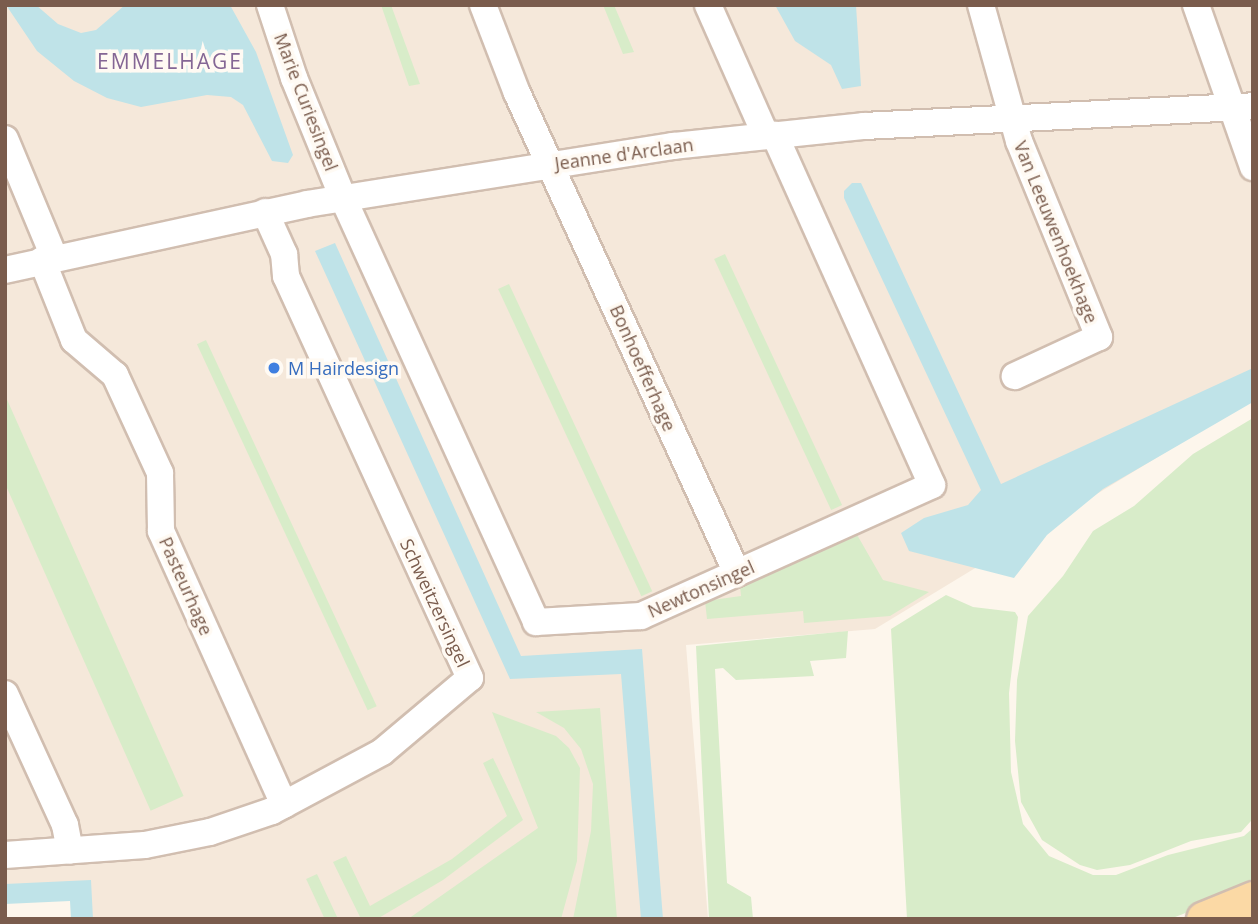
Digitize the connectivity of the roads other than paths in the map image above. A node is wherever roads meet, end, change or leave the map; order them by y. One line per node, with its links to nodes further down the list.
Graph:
1 (270, 5): 12 (street, Marie Curiesingel)
2 (483, 5): 10 (street, Bonhoefferhage)
3 (708, 5): 8 (street)
4 (981, 5): 7 (street)
5 (1196, 5): 6 (street)
6 (1241, 107): 7 (street, Jeanne d'Arclaan); 11 (street)
7 (1012, 118): 8 (street, Jeanne d'Arclaan); 16 (street, Van Leeuwenhoekhage)
8 (771, 135): 10 (street, Jeanne d'Arclaan); 17 (street, Newtonsingel)
9 (5, 139): 14 (street, Pasteurhage)
10 (551, 163): 12 (street, Jeanne d'Arclaan); 17 (street, Bonhoefferhage)
11 (1253, 167)
12 (343, 198): 13 (street, Jeanne d'Arclaan); 17 (street, Newtonsingel)
13 (265, 212): 14 (street, Jeanne d'Arclaan); 19 (street, Schweitzersingel)
14 (48, 259): 15 (street, Jeanne d'Arclaan); 19 (street, Pasteurhage)
15 (5, 270)
16 (1014, 376)
17 (737, 573)
18 (5, 694): 20 (street)
19 (284, 805): 20 (street, Schweitzersingel)
20 (70, 851): 21 (street, Schweitzersingel)
21 (5, 855)
22 (1253, 899): 23 (main road)
23 (1204, 919)

